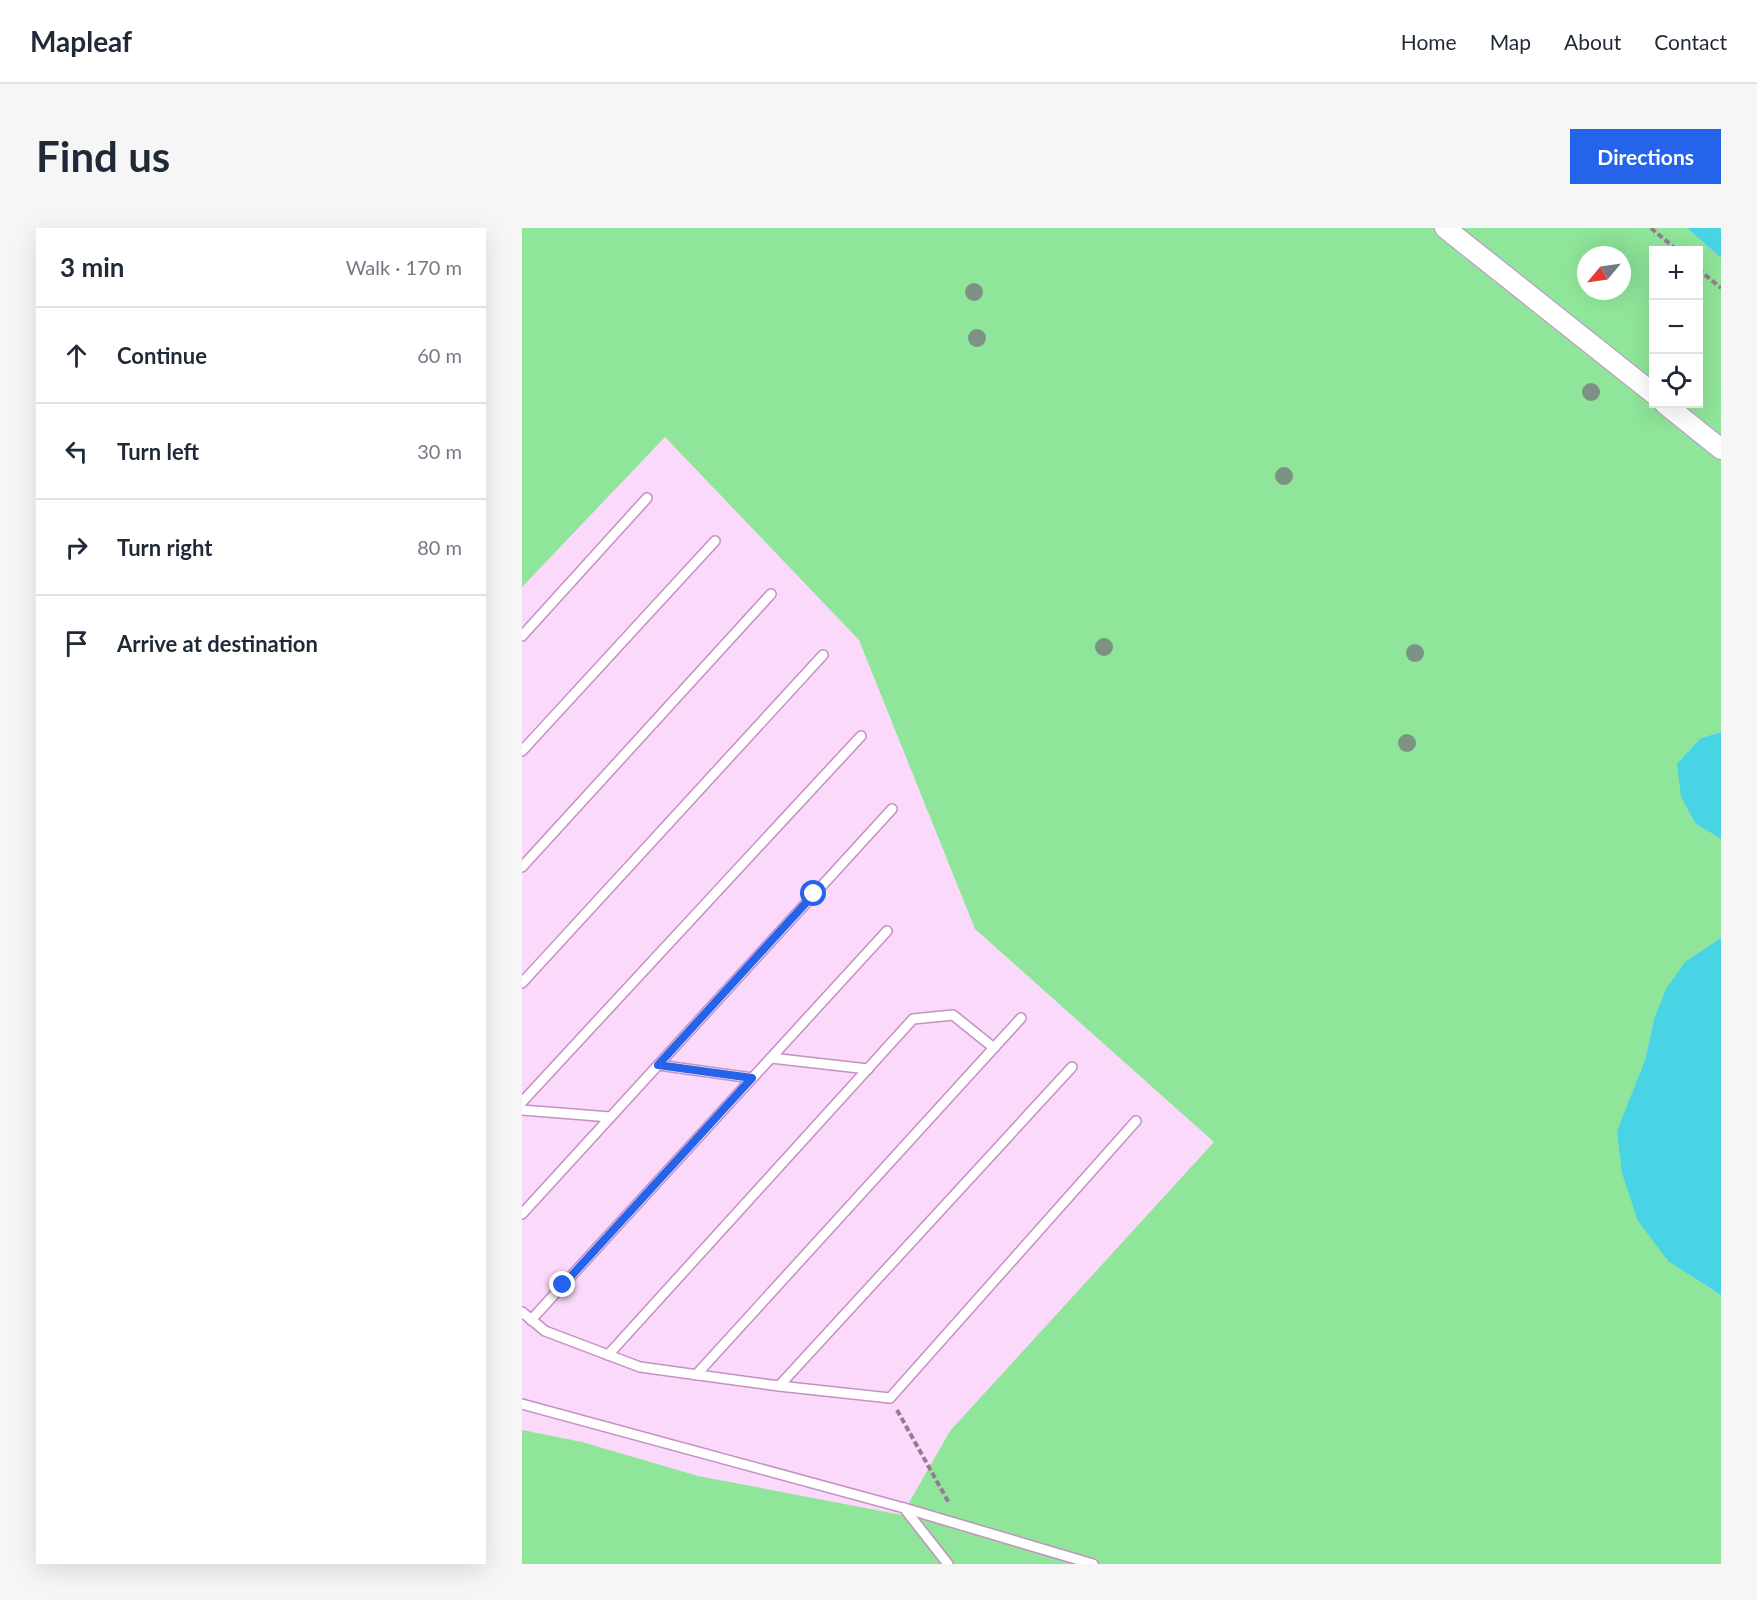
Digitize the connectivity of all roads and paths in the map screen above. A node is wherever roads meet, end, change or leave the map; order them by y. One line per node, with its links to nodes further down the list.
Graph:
1 (1445, 228): 6 (street)
2 (1651, 228): 3 (path)
3 (1672, 246)
4 (1703, 273): 5 (path)
5 (1721, 288)
6 (1649, 391)
7 (1670, 408): 8 (street)
8 (1721, 448)
9 (647, 498): 12 (lane)
10 (715, 541): 15 (lane)
11 (771, 594): 17 (lane)
12 (522, 636)
13 (823, 655): 19 (lane)
14 (861, 736): 27 (lane)
15 (522, 751)
16 (892, 809): 23 (lane)
17 (522, 867)
18 (887, 931): 22 (lane)
19 (522, 983)
20 (1021, 1018): 21 (lane)
21 (994, 1048): 25 (lane); 35 (lane)
22 (771, 1058): 25 (lane); 26 (lane)
23 (658, 1065): 26 (lane); 29 (lane)
24 (1072, 1066): 36 (lane)
25 (868, 1069): 34 (lane)
26 (752, 1078): 33 (lane)
27 (522, 1102)
28 (522, 1110): 29 (lane)
29 (610, 1117): 31 (lane)
30 (1136, 1121): 37 (lane)
31 (522, 1214)
32 (522, 1312): 33 (lane)
33 (531, 1320): 34 (lane)
34 (608, 1355): 35 (lane)
35 (696, 1375): 36 (lane)
36 (779, 1386): 37 (lane)
37 (890, 1398): 40 (path)
38 (522, 1404): 39 (lane)
39 (904, 1508): 40 (lane); 41 (lane)
40 (961, 1525): 42 (lane)
41 (948, 1564)
42 (1093, 1564)

